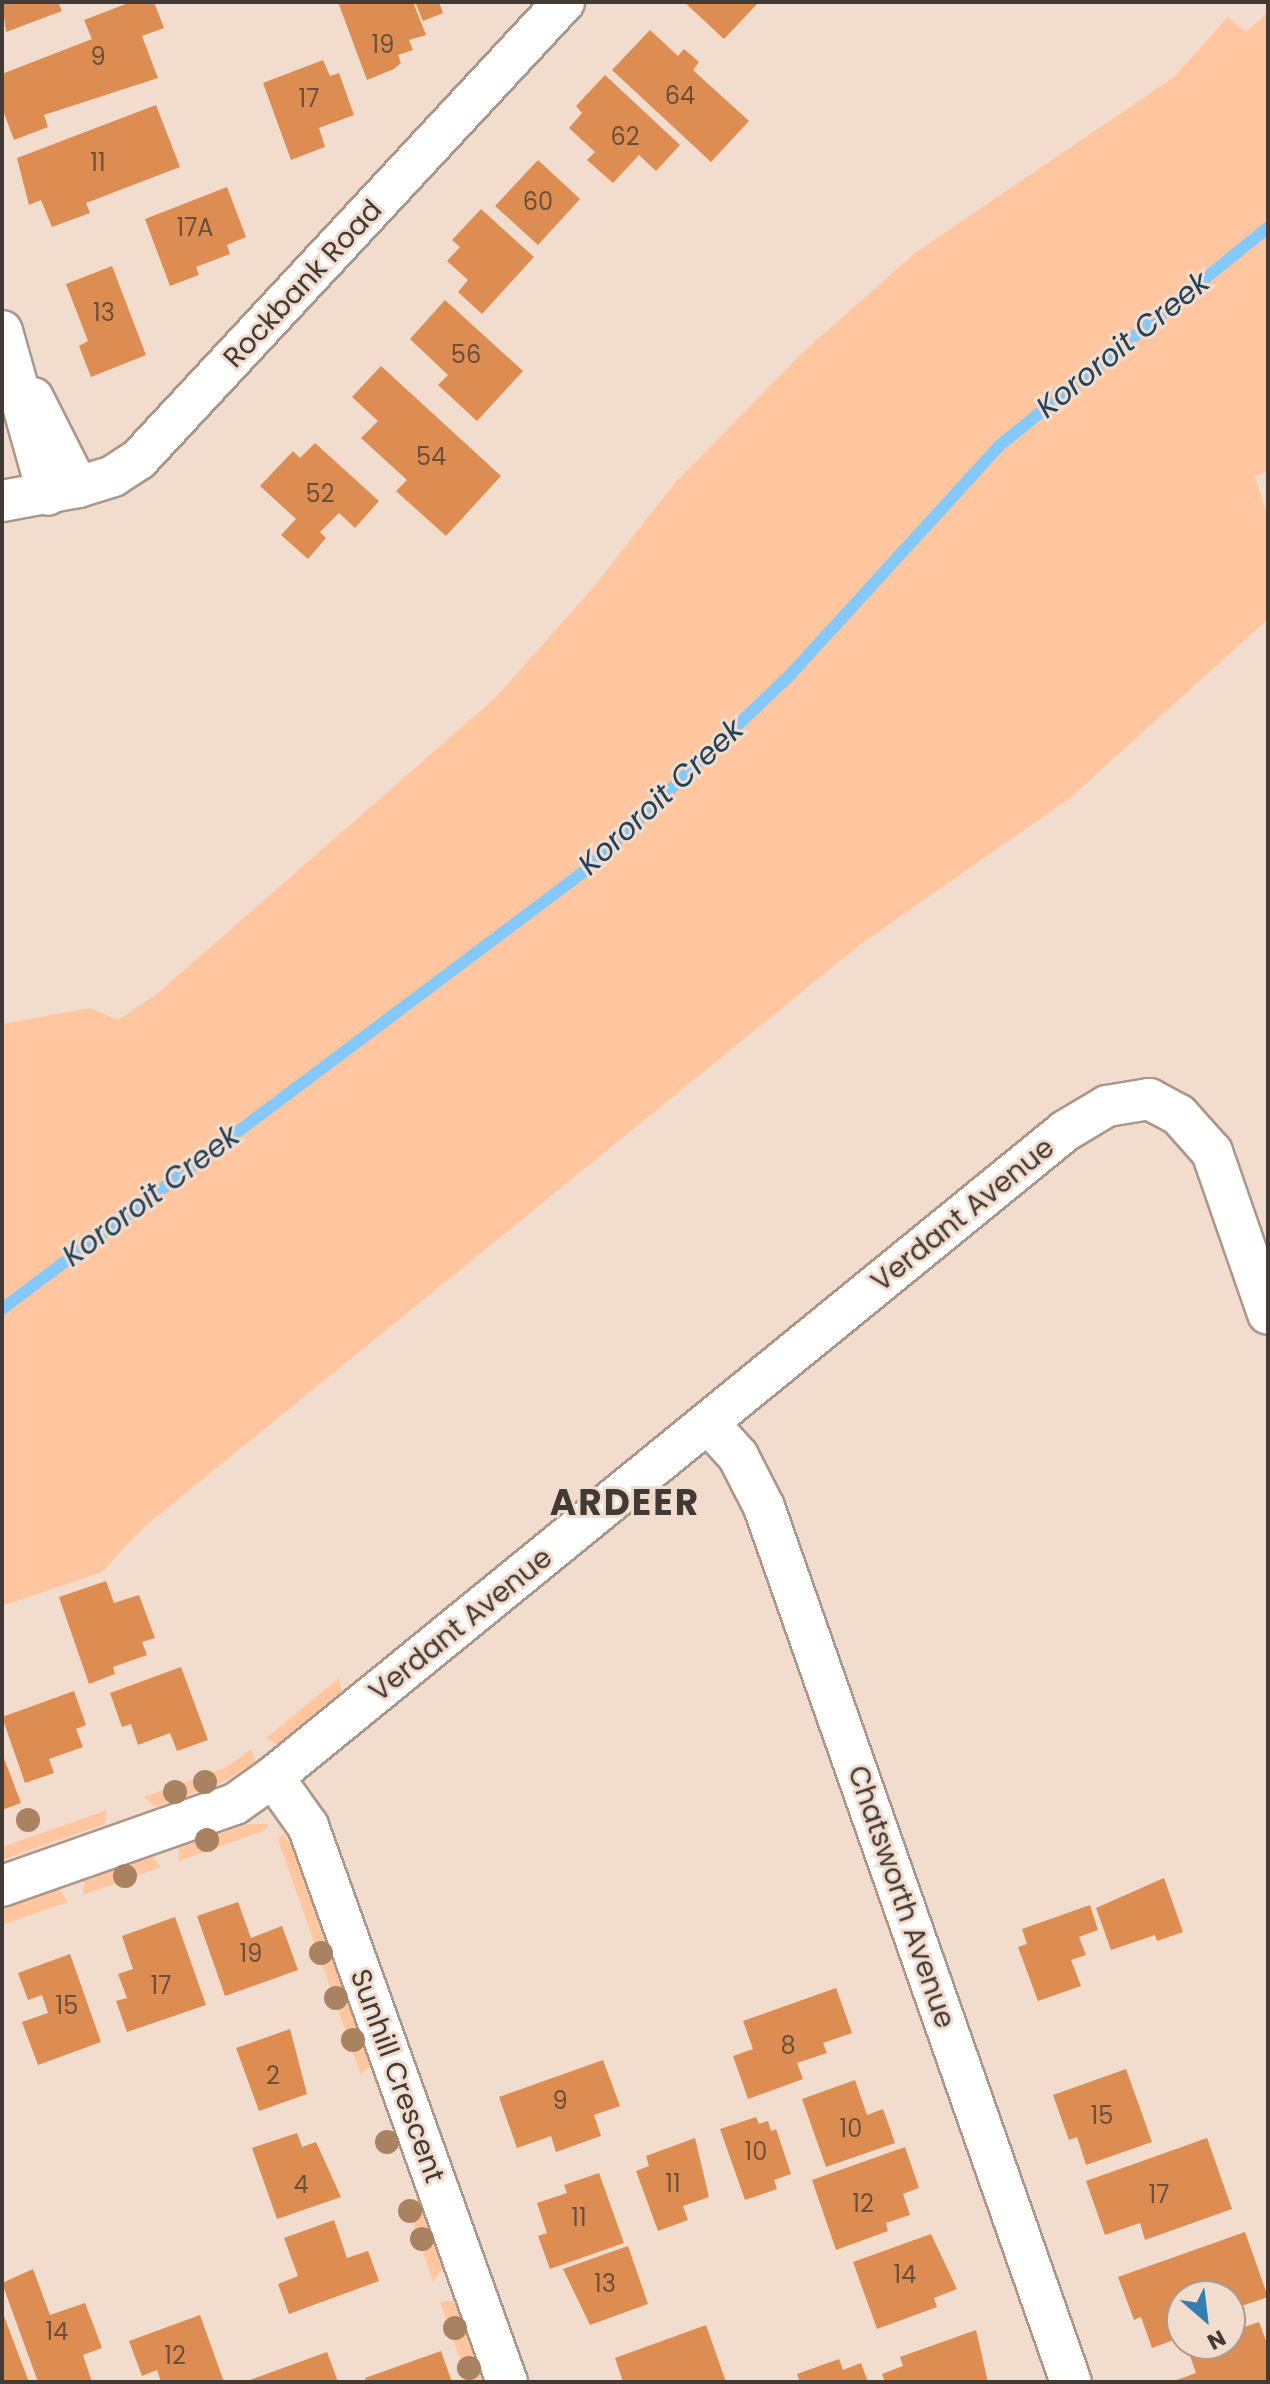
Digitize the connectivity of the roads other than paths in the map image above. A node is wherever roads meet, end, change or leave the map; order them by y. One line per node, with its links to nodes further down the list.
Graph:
1 (564, 2): 3 (street, Rockbank Road)
2 (2, 331): 3 (street)
3 (63, 491): 4 (street, Rockbank Road)
4 (2, 501)
5 (1268, 1314): 6 (street, Verdant Avenue)
6 (708, 1423): 7 (street, Verdant Avenue); 10 (street, Chatsworth Avenue)
7 (273, 1777): 8 (street, Verdant Avenue); 9 (street, Sunhill Crescent)
8 (2, 1886)
9 (507, 2382)
10 (1071, 2382)

